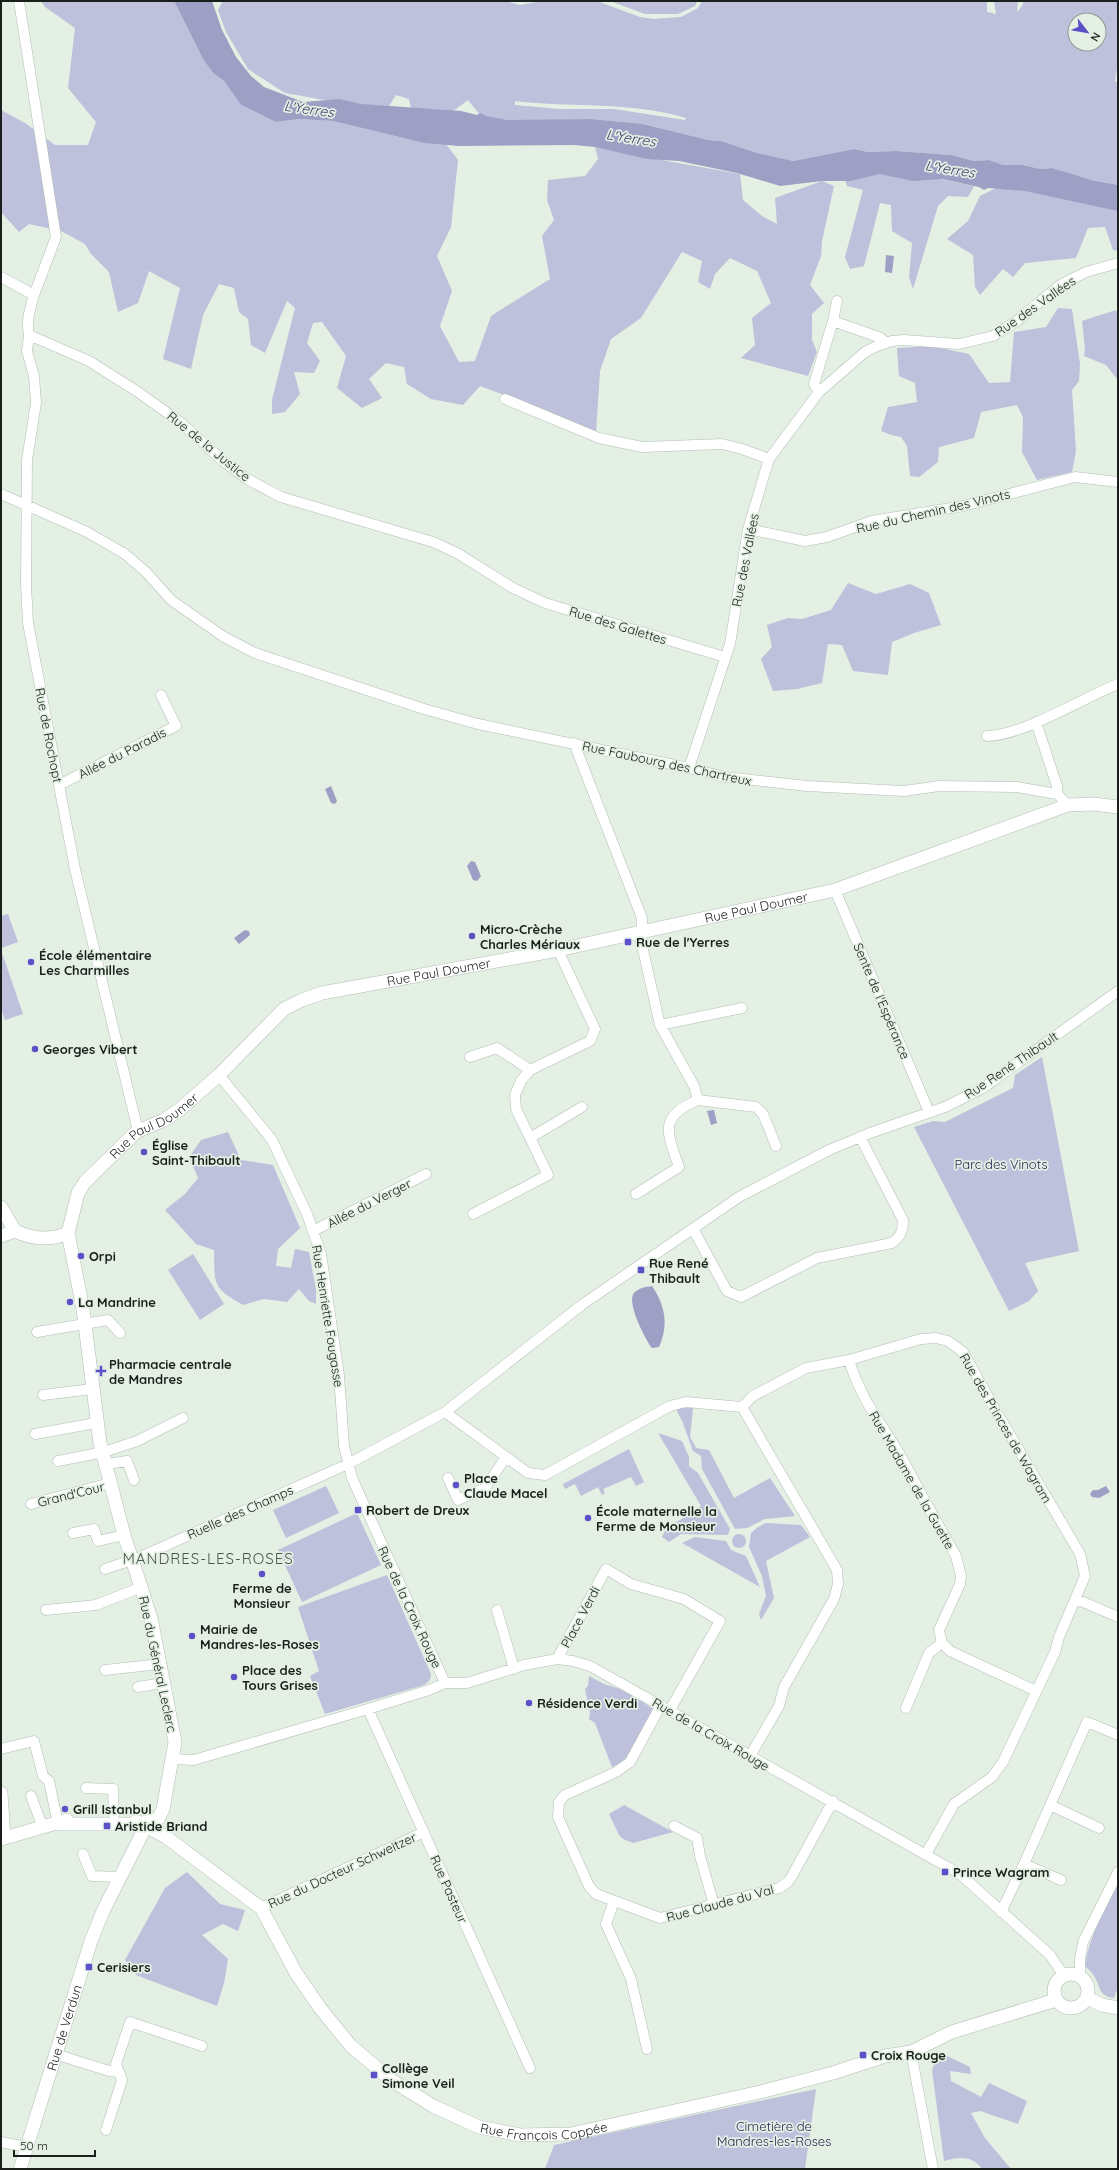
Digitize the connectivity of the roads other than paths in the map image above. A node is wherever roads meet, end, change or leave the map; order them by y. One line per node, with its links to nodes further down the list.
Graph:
1 (19, 1): 4 (street)
2 (1118, 263): 8 (street, Rue des Vallées)
3 (1, 277): 4 (street)
4 (34, 295): 7 (street)
5 (837, 301): 6 (street)
6 (833, 321): 8 (street); 9 (street)
7 (29, 334): 14 (street, Rue de Rochopt); 16 (street, Rue de la Justice)
8 (886, 342): 9 (street, Rue des Vallées)
9 (819, 392): 11 (street, Rue des Vallées)
10 (505, 399): 11 (street)
11 (769, 459): 15 (street, Rue des Vallées)
12 (1118, 482): 15 (street, Rue du Chemin des Vinots)
13 (1, 494): 14 (street, Rue Faubourg des Chartreux)
14 (28, 507): 22 (street, Rue Faubourg des Chartreux); 24 (street, Rue de Rochopt)
15 (748, 529): 17 (street, Rue des Vallées)
16 (513, 588): 17 (street, Rue des Galettes)
17 (725, 657): 23 (street, Rue des Vallées)
18 (1118, 684): 20 (street)
19 (161, 695): 24 (street, Allée du Paradis)
20 (1036, 722): 21 (street); 25 (street)
21 (987, 736)
22 (574, 743): 23 (street, Rue Faubourg des Chartreux); 29 (street)
23 (689, 768): 25 (street, Rue Faubourg des Chartreux)
24 (59, 785): 40 (street, Rue de Rochopt)
25 (1057, 794): 26 (street)
26 (1068, 806): 27 (street, Rue Paul Doumer); 28 (street, Rue Paul Doumer)
27 (1118, 807)
28 (835, 890): 29 (street, Rue Paul Doumer); 39 (street, Sente de l'Espérance)
29 (642, 930): 30 (street, Rue Paul Doumer); 33 (street)
30 (558, 950): 35 (street); 36 (street, Rue Paul Doumer)
31 (1118, 991): 39 (street, Rue René Thibault)
32 (742, 1008): 33 (street)
33 (660, 1025): 37 (street)
34 (470, 1057): 35 (street)
35 (530, 1070): 42 (street)
36 (219, 1074): 40 (street, Rue Paul Doumer); 50 (street, Rue Henriette Fougasse)
37 (698, 1100): 43 (street); 45 (street)
38 (582, 1107): 42 (street)
39 (929, 1112): 41 (street, Rue René Thibault)
40 (138, 1130): 51 (street, Rue Paul Doumer)
41 (860, 1137): 48 (street, Rue René Thibault); 48 (street)
42 (530, 1138): 47 (street)
43 (776, 1146)
44 (426, 1174): 50 (street, Allée du Verger)
45 (636, 1194)
46 (1, 1207): 49 (street)
47 (473, 1214)
48 (693, 1229): 60 (street, Rue René Thibault)
49 (15, 1231): 51 (street); 52 (street)
50 (313, 1231): 67 (street, Rue Henriette Fougasse)
51 (68, 1233): 53 (street, Rue du Général Leclerc)
52 (1, 1236)
53 (85, 1324): 54 (street); 55 (street); 57 (street, Rue du Général Leclerc)
54 (37, 1332)
55 (120, 1333)
56 (849, 1360): 59 (street, Rue des Princes de Wagram); 77 (street, Rue des Princes de Wagram); 81 (street, Rue Madame de la Guette)
57 (92, 1389): 58 (street); 62 (street, Rue du Général Leclerc)
58 (43, 1394)
59 (742, 1407): 64 (street); 96 (street)
60 (445, 1412): 64 (street); 67 (street, Rue René Thibault)
61 (183, 1418): 65 (street)
62 (96, 1423): 63 (street); 65 (street, Rue du Général Leclerc)
63 (35, 1434)
64 (506, 1457): 68 (street)
65 (105, 1458): 66 (street); 69 (street); 70 (street, Rue du Général Leclerc)
66 (58, 1462)
67 (348, 1464): 74 (street, Ruelle des Champs); 86 (street, Rue de la Croix Rouge)
68 (448, 1478)
69 (134, 1480)
70 (110, 1483): 71 (street, Grand'Cour); 73 (street, Rue du Général Leclerc)
71 (31, 1504)
72 (73, 1533): 73 (street)
73 (124, 1535): 74 (street, Rue du Général Leclerc)
74 (132, 1560): 75 (street, Ruelle des Champs); 76 (street, Rue du Général Leclerc)
75 (105, 1569)
76 (142, 1587): 78 (street); 83 (street, Rue du Général Leclerc)
77 (1076, 1599): 80 (street); 89 (street, Rue des Princes de Wagram)
78 (46, 1610)
79 (497, 1610): 84 (street)
80 (1118, 1617)
81 (942, 1643): 89 (street); 91 (street)
82 (557, 1659): 84 (street, Rue de la Croix Rouge); 90 (street, Rue de la Croix Rouge); 93 (street, Place Verdi)
83 (160, 1664): 85 (street); 87 (street, Rue du Général Leclerc)
84 (514, 1668): 86 (street, Rue de la Croix Rouge)
85 (105, 1670)
86 (444, 1682): 92 (street)
87 (164, 1683): 88 (street); 97 (street, Rue du Général Leclerc)
88 (138, 1686)
89 (1036, 1691): 113 (street, Rue des Princes de Wagram)
90 (661, 1705): 93 (street, Rue de la Croix Rouge); 118 (street, Rue Claude du Val)
91 (906, 1708)
92 (368, 1710): 97 (street); 110 (street, Rue Pasteur)
93 (670, 1710): 96 (street, Rue de la Croix Rouge)
94 (1118, 1736): 102 (street)
95 (1, 1749): 105 (street)
96 (750, 1756): 101 (street, Rue de la Croix Rouge)
97 (172, 1759): 106 (street, Rue du Général Leclerc)
98 (86, 1788): 103 (street)
99 (1, 1793): 104 (street)
100 (31, 1796): 108 (street)
101 (833, 1801): 113 (street, Rue de la Croix Rouge); 119 (street, Rue Claude du Val)
102 (1050, 1805): 109 (street); 114 (street)
103 (114, 1815): 105 (street, Rue François Coppée); 106 (street, Rue François Coppée)
104 (2, 1822): 111 (street)
105 (58, 1824): 106 (street); 108 (street)
106 (139, 1824): 116 (street, Rue de Verdun); 120 (street, Rue François Coppée)
107 (674, 1826): 119 (street)
108 (43, 1828): 111 (street)
109 (1099, 1828)
110 (424, 1832): 120 (street, Rue du Docteur Schweitzer); 131 (street, Rue Pasteur)
111 (2, 1839)
112 (83, 1854): 116 (street)
113 (926, 1854): 121 (street, Rue de la Croix Rouge)
114 (1024, 1864): 117 (street); 121 (street)
115 (1118, 1872): 123 (street)
116 (120, 1877): 130 (street, Rue de Verdun)
117 (1061, 1880)
118 (614, 1901): 119 (street, Rue Claude du Val); 128 (street)
119 (714, 1905)
120 (261, 1908): 129 (street, Rue François Coppée)
121 (1000, 1912): 122 (street, Rue de la Croix Rouge)
122 (1064, 1976): 123 (street); 125 (street)
123 (1080, 1976): 124 (street)
124 (1087, 1998): 125 (street); 126 (street)
125 (1056, 2000): 129 (street, Rue François Coppée)
126 (1118, 2008)
127 (202, 2046): 132 (street)
128 (647, 2049)
129 (911, 2052): 137 (street)
130 (55, 2054): 132 (street); 135 (street, Rue de Verdun)
131 (530, 2068)
132 (118, 2070): 133 (street)
133 (106, 2130)
134 (1, 2142): 135 (street)
135 (27, 2147): 136 (street, Rue de Verdun)
136 (20, 2169)
137 (933, 2169)

